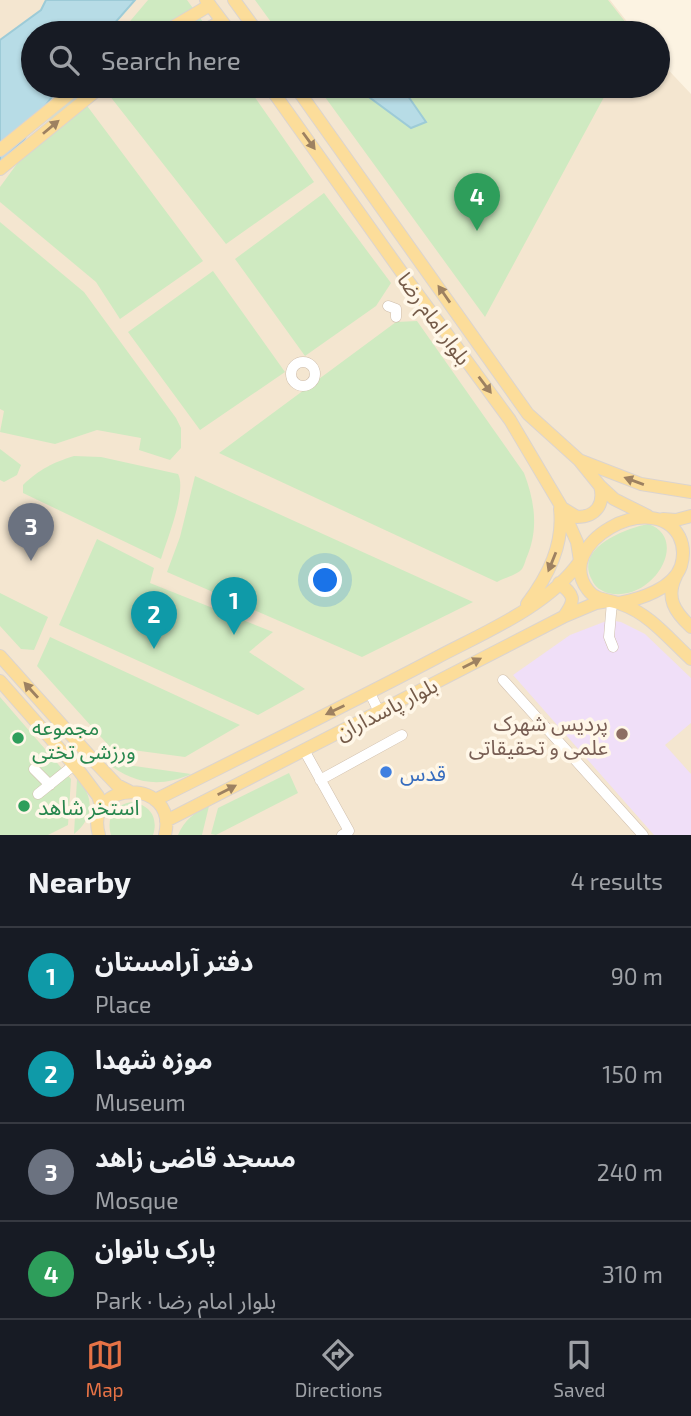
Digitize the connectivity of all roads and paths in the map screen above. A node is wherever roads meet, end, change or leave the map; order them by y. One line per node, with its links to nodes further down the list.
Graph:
1 (234, 0): 5 (main road)
2 (208, 3): 3 (main road); 4 (main road)
3 (181, 21)
4 (222, 21)
5 (249, 21)
6 (64, 98): 10 (main road)
7 (87, 98): 11 (main road, one-way to 7)
8 (278, 98): 17 (main road, بلوار امام رضا, one-way to 17)
9 (304, 98): 14 (main road, بلوار امام رضا, one-way to 9)
10 (0, 150)
11 (0, 169)
12 (388, 306): 13 (street)
13 (396, 317)
14 (579, 460): 15 (main road); 16 (main road, one-way to 14)
15 (600, 486): 17 (main road); 18 (main road)
16 (691, 492)
17 (560, 504): 22 (main road, بلوار امام رضا); 26 (main road, one-way to 26)
18 (648, 516): 20 (main road); 22 (main road)
19 (691, 516): 20 (main road)
20 (663, 519): 23 (main road)
21 (691, 557): 23 (main road)
22 (580, 561): 24 (main road, بلوار پاسداران); 25 (main road)
23 (679, 571): 25 (main road); 28 (main road)
24 (559, 583): 26 (main road, بلوار پاسداران); 27 (main road)
25 (613, 602): 27 (main road, بلوار پاسداران); 30 (main road); 31 (street)
26 (519, 614): 36 (main road, بلوار پاسداران)
27 (565, 616): 37 (main road, بلوار پاسداران, one-way to 27)
28 (680, 617): 29 (main road); 30 (main road)
29 (691, 627)
30 (662, 632): 33 (main road)
31 (613, 647)
32 (0, 656): 44 (main road, one-way to 32)
33 (691, 659)
34 (503, 680): 52 (street)
35 (0, 681): 40 (main road)
36 (369, 693): 37 (street); 46 (main road, بلوار پاسداران, one-way to 46)
37 (379, 712): 39 (main road, بلوار پاسداران)
38 (402, 735): 42 (street)
39 (304, 750): 42 (street); 48 (main road, بلوار پاسداران, one-way to 39)
40 (74, 765): 43 (street); 47 (main road)
41 (34, 769): 43 (street)
42 (320, 780): 51 (street)
43 (50, 785): 45 (street)
44 (129, 791): 46 (main road); 47 (main road)
45 (38, 794)
46 (155, 800): 48 (main road)
47 (102, 808): 49 (main road)
48 (166, 821): 50 (main road)
49 (94, 833)
50 (165, 835)
51 (342, 835)
52 (643, 835)

